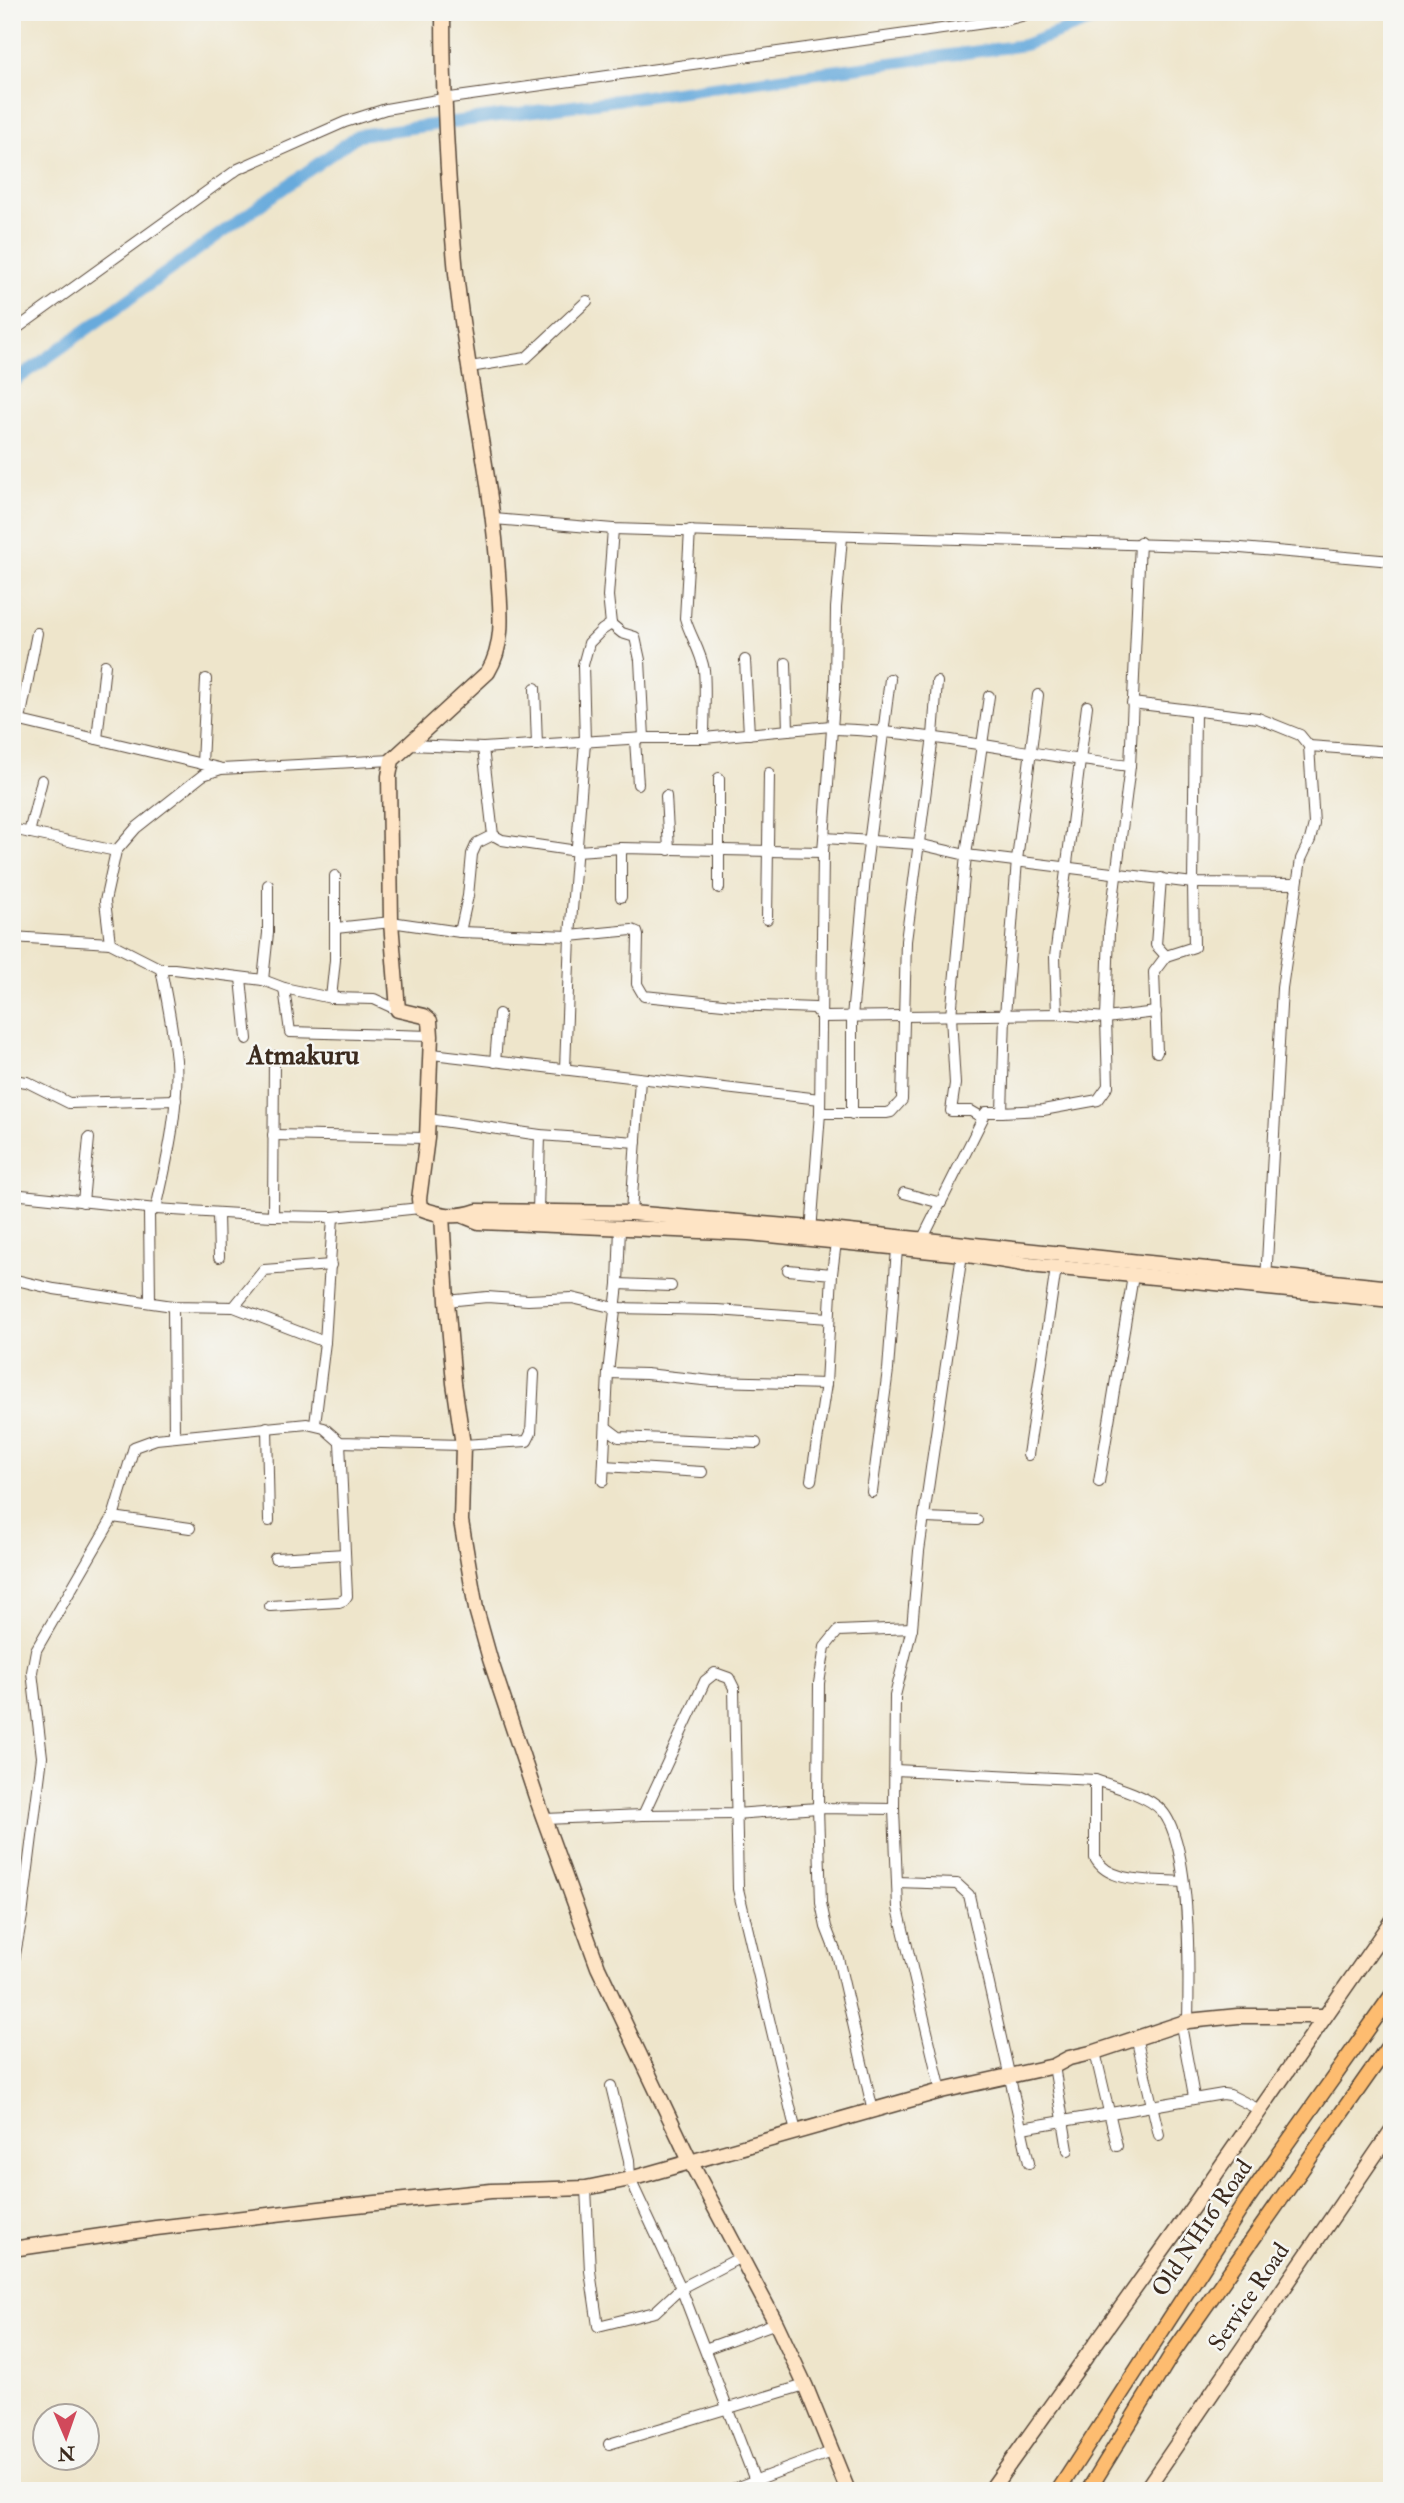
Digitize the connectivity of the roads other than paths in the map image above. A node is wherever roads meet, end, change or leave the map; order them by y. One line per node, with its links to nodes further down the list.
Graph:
1 (443, 12): 3 (street)
2 (1036, 12): 3 (street)
3 (444, 105): 5 (street); 6 (street)
4 (587, 301): 6 (street)
5 (12, 332)
6 (470, 366): 7 (street)
7 (494, 519): 8 (street); 37 (street)
8 (613, 529): 9 (street); 13 (street)
9 (690, 530): 10 (street); 33 (street)
10 (842, 537): 11 (street); 28 (street)
11 (1140, 542): 12 (street); 24 (street)
12 (1392, 561)
13 (611, 624): 35 (street); 36 (street)
14 (37, 633): 27 (street)
15 (745, 660): 31 (street)
16 (786, 663): 29 (street)
17 (105, 665): 34 (street)
18 (206, 679): 46 (street)
19 (890, 680): 30 (street)
20 (937, 682): 32 (street)
21 (535, 688): 38 (street)
22 (1038, 695): 43 (street)
23 (989, 696): 39 (street)
24 (1132, 703): 26 (street); 47 (street)
25 (1087, 706): 45 (street)
26 (1195, 710): 40 (street); 73 (street)
27 (16, 719): 34 (street)
28 (831, 726): 29 (street); 30 (street); 57 (street)
29 (788, 730): 31 (street)
30 (882, 730): 32 (street); 58 (street)
31 (748, 734): 33 (street)
32 (933, 736): 39 (street); 59 (street)
33 (704, 738): 35 (street)
34 (97, 739): 46 (street)
35 (640, 739): 36 (street); 52 (street)
36 (585, 743): 38 (street); 63 (street)
37 (409, 745): 41 (street); 44 (street)
38 (537, 745): 41 (street)
39 (981, 746): 43 (street); 67 (street)
40 (1309, 746): 42 (street); 74 (street)
41 (483, 748): 56 (street)
42 (1392, 752)
43 (1030, 753): 45 (street); 68 (street)
44 (393, 760): 48 (street); 79 (street)
45 (1078, 761): 47 (street); 69 (street)
46 (202, 764): 48 (street)
47 (1130, 766): 70 (street)
48 (221, 769): 61 (street)
49 (769, 774): 65 (street)
50 (719, 778): 64 (street)
51 (42, 780): 55 (street)
52 (638, 784)
53 (666, 796): 62 (street)
54 (12, 829): 55 (street)
55 (29, 834): 61 (street)
56 (493, 835): 63 (street); 81 (street)
57 (825, 838): 58 (street); 66 (street)
58 (870, 841): 59 (street); 98 (street)
59 (918, 844): 67 (street); 99 (street)
60 (621, 848): 62 (street); 63 (street); 77 (street)
61 (116, 850): 84 (street)
62 (670, 850): 64 (street)
63 (577, 851): 82 (street)
64 (719, 851): 65 (street); 76 (street)
65 (768, 852): 66 (street); 78 (street)
66 (823, 852): 97 (street)
67 (966, 855): 68 (street); 95 (street)
68 (1017, 860): 69 (street); 96 (street)
69 (1066, 865): 70 (street); 94 (street)
70 (1116, 873): 72 (street); 100 (street)
71 (335, 876): 80 (street)
72 (1161, 878): 73 (street); 85 (street)
73 (1193, 883): 74 (street); 85 (street)
74 (1297, 884): 148 (street)
75 (268, 885): 88 (street)
76 (719, 888)
77 (621, 897)
78 (767, 919)
79 (391, 922): 80 (street); 81 (street); 91 (street)
80 (336, 928): 90 (street)
81 (460, 932): 82 (street)
82 (570, 936): 97 (street); 107 (street)
83 (12, 937): 84 (street)
84 (110, 943): 86 (street)
85 (1166, 956): 92 (street)
86 (161, 969): 87 (street); 110 (street)
87 (241, 978): 88 (street); 102 (street)
88 (263, 980): 89 (street)
89 (284, 988): 90 (street); 101 (street)
90 (331, 998): 91 (street)
91 (398, 1010): 101 (street)
92 (1156, 1012): 100 (street); 103 (street)
93 (499, 1014): 106 (street)
94 (1057, 1014): 96 (street); 100 (street)
95 (951, 1016): 96 (street); 99 (street); 115 (street)
96 (1005, 1016): 112 (street)
97 (822, 1017): 98 (street); 111 (street)
98 (852, 1017): 99 (street); 114 (street)
99 (904, 1017): 114 (street)
100 (1106, 1018): 112 (street)
101 (432, 1036): 104 (street)
102 (247, 1039)
103 (1157, 1052)
104 (432, 1054): 106 (street); 116 (street)
105 (274, 1056): 117 (street)
106 (495, 1062): 107 (street)
107 (565, 1069): 108 (street)
108 (640, 1079): 111 (street); 121 (street)
109 (12, 1080): 110 (street)
110 (176, 1100): 127 (street)
111 (820, 1100): 113 (street)
112 (1003, 1112): 115 (street)
113 (820, 1113): 114 (street); 136 (street)
114 (852, 1114)
115 (983, 1118): 125 (street)
116 (428, 1119): 118 (street); 120 (street)
117 (273, 1135): 120 (street); 133 (street)
118 (540, 1135): 121 (street); 128 (street)
119 (89, 1138): 124 (street)
120 (427, 1138): 126 (street)
121 (636, 1143): 130 (street)
122 (904, 1193): 125 (street)
123 (12, 1194): 124 (street)
124 (83, 1202): 127 (street)
125 (941, 1203): 137 (street)
126 (420, 1208): 132 (street); 134 (street)
127 (156, 1209): 131 (street); 153 (street)
128 (538, 1211): 129 (street); 130 (street)
129 (471, 1213): 132 (street); 135 (street)
130 (631, 1213): 136 (street)
131 (218, 1214): 133 (street); 141 (street)
132 (442, 1215): 154 (street)
133 (273, 1216): 134 (street)
134 (333, 1217): 142 (street)
135 (620, 1227): 136 (street); 149 (street)
136 (810, 1234): 137 (street); 138 (street)
137 (922, 1240): 148 (street)
138 (836, 1242): 139 (street); 145 (street)
139 (897, 1249): 140 (street); 176 (street)
140 (962, 1254): 143 (street); 178 (street)
141 (219, 1257)
142 (331, 1265): 156 (street); 159 (street)
143 (1056, 1268): 146 (street); 170 (street)
144 (788, 1270): 145 (street)
145 (832, 1274): 158 (street)
146 (1133, 1276): 148 (street); 175 (street)
147 (12, 1279): 153 (street)
148 (1266, 1282): 151 (street); 152 (street)
149 (618, 1284): 150 (street); 157 (street)
150 (671, 1286)
151 (1392, 1288)
152 (1392, 1300)
153 (150, 1301): 155 (street)
154 (447, 1301): 157 (street); 169 (street)
155 (173, 1306): 156 (street); 166 (street)
156 (234, 1307): 159 (street)
157 (615, 1308): 158 (street); 160 (street)
158 (829, 1318): 162 (street)
159 (325, 1342): 163 (street)
160 (608, 1373): 162 (street); 165 (street)
161 (534, 1374): 169 (street)
162 (826, 1384): 173 (street)
163 (315, 1424): 164 (street); 167 (street)
164 (267, 1427): 166 (street); 180 (street)
165 (607, 1428): 168 (street); 171 (street)
166 (174, 1437): 177 (street)
167 (340, 1442): 169 (street); 182 (street)
168 (756, 1443)
169 (463, 1445): 192 (street)
170 (1028, 1455)
171 (604, 1466): 172 (street); 174 (street)
172 (702, 1472)
173 (811, 1480)
174 (603, 1481)
175 (1099, 1482)
176 (872, 1492)
177 (113, 1517): 181 (street); 196 (street)
178 (926, 1518): 179 (street); 185 (street)
179 (978, 1520)
180 (269, 1521)
181 (190, 1528)
182 (345, 1554): 183 (street); 184 (street)
183 (275, 1558)
184 (270, 1606)
185 (912, 1628): 186 (street); 188 (street)
186 (895, 1770): 187 (street); 189 (street)
187 (1095, 1780): 194 (street); 194 (street)
188 (818, 1808): 189 (street); 190 (street); 210 (street)
189 (894, 1808): 193 (street)
190 (735, 1814): 191 (street); 191 (street); 215 (street)
191 (643, 1815): 192 (street)
192 (545, 1819): 219 (street)
193 (897, 1882): 204 (street); 206 (street)
194 (1183, 1882): 199 (street)
195 (1392, 1920): 198 (street)
196 (12, 1971)
197 (1392, 1995): 236 (main road, Old NH16 Road)
198 (1325, 2016): 199 (street); 209 (street)
199 (1185, 2023): 200 (street); 207 (street)
200 (1136, 2037): 202 (street); 208 (street)
201 (1392, 2041): 237 (main road, Old NH16 Road)
202 (1095, 2052): 203 (street); 211 (street)
203 (1054, 2066): 204 (street); 212 (street)
204 (1011, 2077): 206 (street); 213 (street)
205 (611, 2086): 221 (street)
206 (941, 2091): 210 (street)
207 (1194, 2097): 208 (street); 209 (street)
208 (1153, 2107): 211 (street); 216 (street)
209 (1260, 2110): 235 (street)
210 (873, 2111): 215 (street)
211 (1110, 2114): 212 (street); 217 (street)
212 (1065, 2122): 213 (street); 218 (street)
213 (1022, 2127): 220 (street)
214 (1392, 2130): 238 (street, Service Road)
215 (796, 2132): 219 (street)
216 (1159, 2135)
217 (1117, 2146)
218 (1068, 2150)
219 (690, 2161): 221 (street); 224 (street)
220 (1029, 2162)
221 (631, 2179): 222 (street); 225 (street)
222 (586, 2188): 223 (street); 225 (street)
223 (12, 2249)
224 (741, 2257): 225 (street); 226 (street)
225 (681, 2288): 227 (street)
226 (776, 2323): 227 (street); 228 (street)
227 (705, 2349): 229 (street)
228 (805, 2385): 229 (street); 231 (street)
229 (729, 2410): 230 (street); 232 (street)
230 (609, 2444)
231 (831, 2452): 232 (street); 234 (street)
232 (757, 2486): 233 (street)
233 (727, 2491)
234 (848, 2491)
235 (990, 2491)
236 (1058, 2491)
237 (1088, 2491)
238 (1145, 2491)

